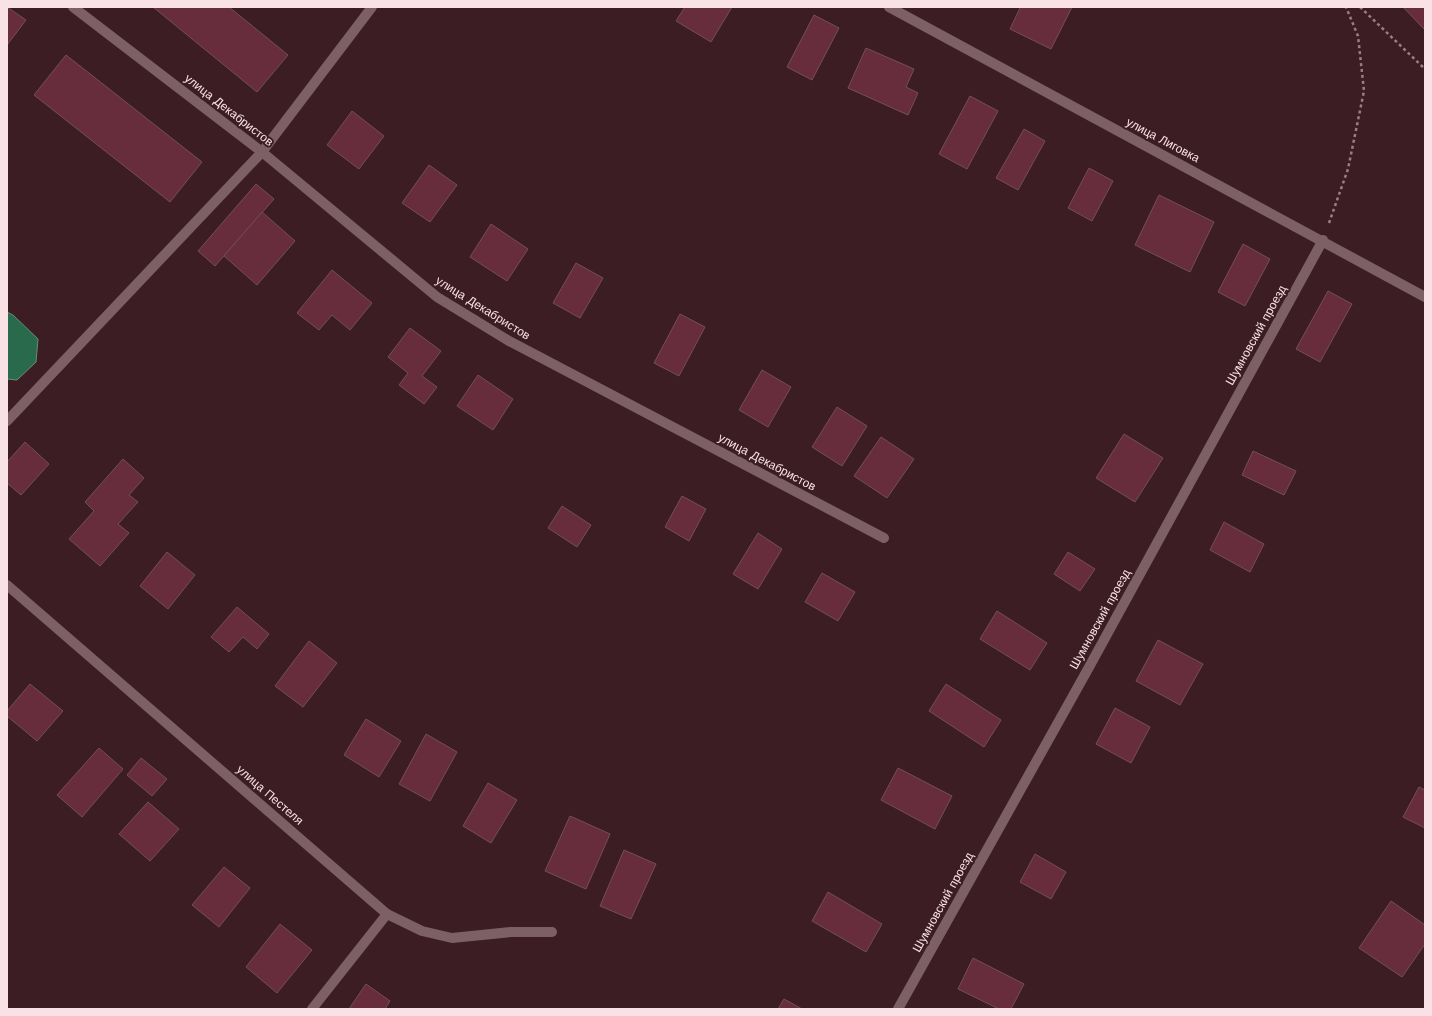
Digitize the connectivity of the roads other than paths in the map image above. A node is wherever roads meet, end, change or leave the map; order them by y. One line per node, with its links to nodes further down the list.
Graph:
1 (73, 7): 4 (street, улица Декабристов)
2 (372, 7): 4 (street)
3 (889, 7): 5 (street, улица Лиговка)
4 (262, 152): 7 (street); 8 (street, улица Декабристов)
5 (1323, 240): 6 (street, улица Лиговка); 13 (street, Шумновский проезд)
6 (1425, 297)
7 (7, 421)
8 (884, 538)
9 (7, 585): 10 (street, улица Пестеля)
10 (387, 914): 11 (street, улица Пестеля); 12 (street)
11 (552, 932)
12 (312, 1009)
13 (898, 1009)

